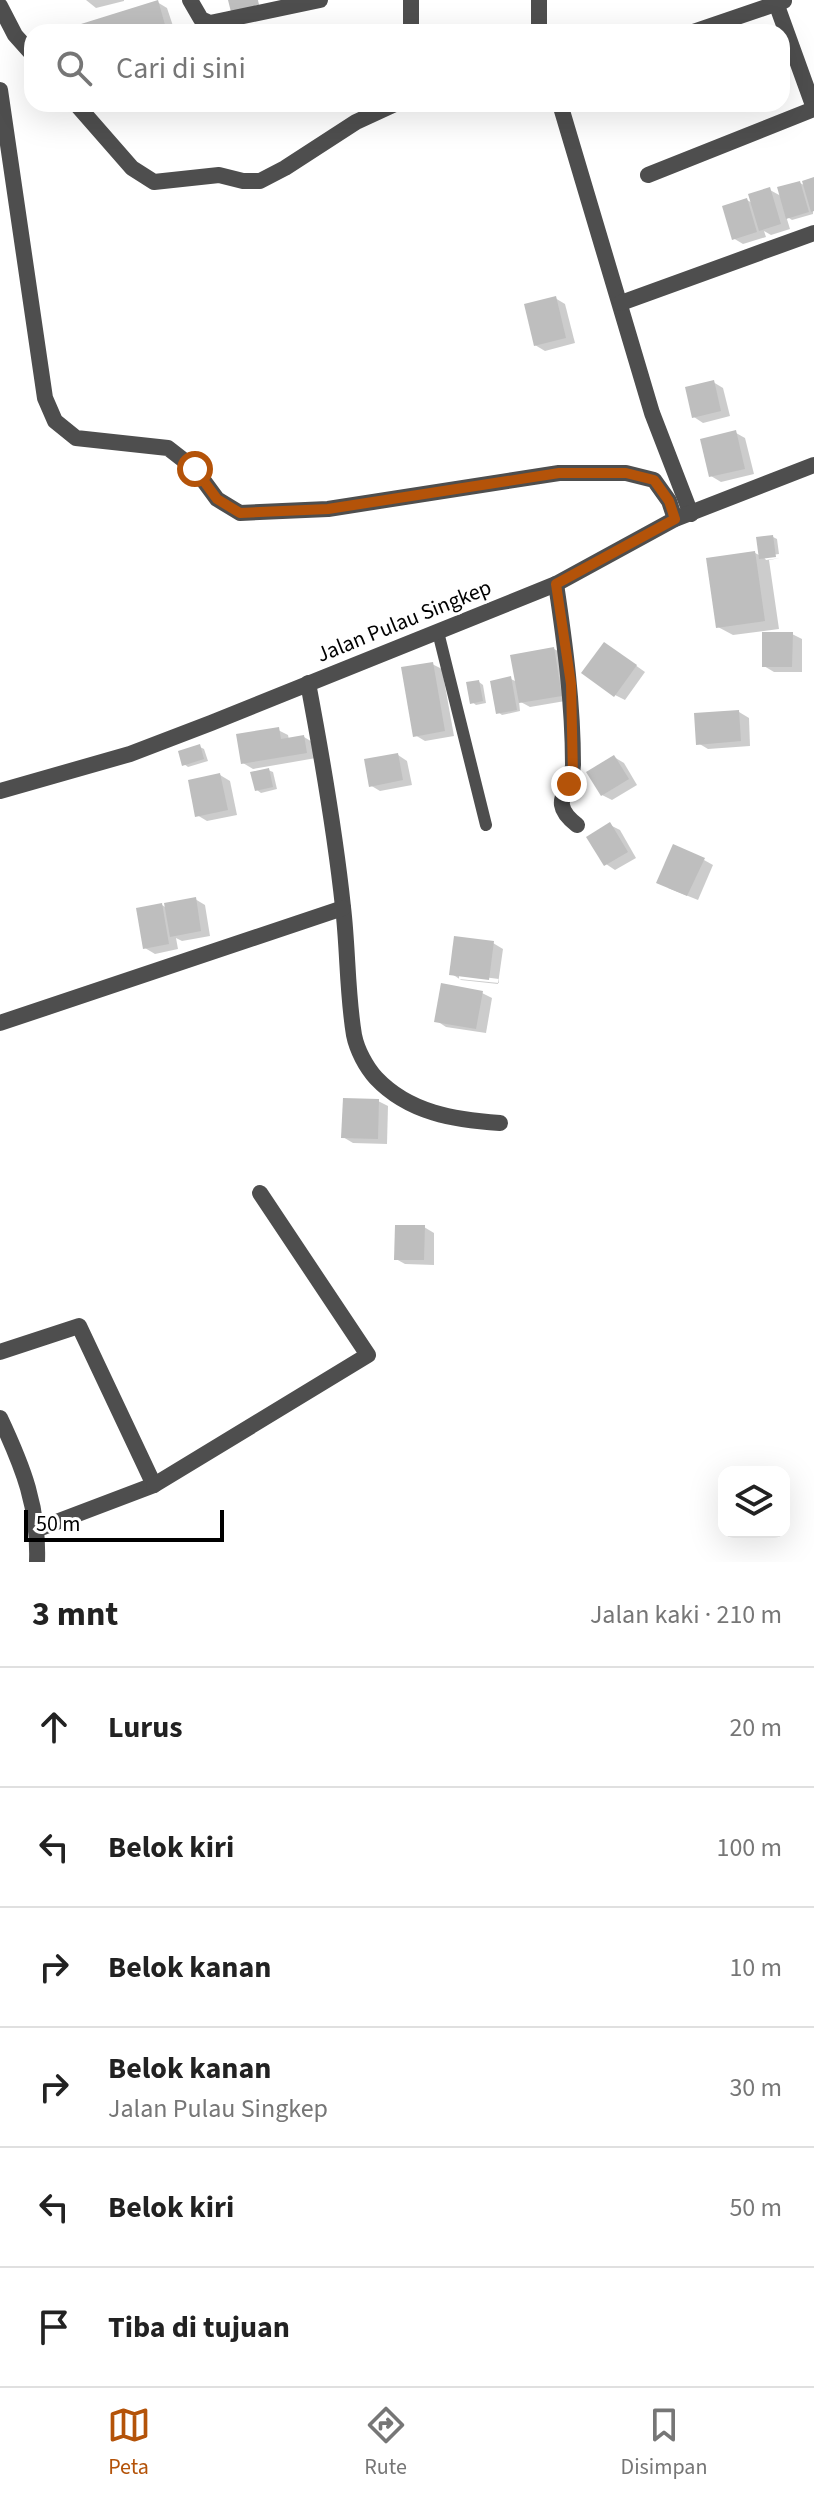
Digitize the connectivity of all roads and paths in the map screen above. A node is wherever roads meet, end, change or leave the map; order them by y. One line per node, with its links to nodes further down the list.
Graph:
1 (190, 0): 2 (street)
2 (320, 0)
3 (411, 0): 7 (street)
4 (539, 0): 8 (street)
5 (781, 2): 9 (street); 10 (street)
6 (0, 6): 12 (street)
7 (411, 24)
8 (539, 24)
9 (716, 24)
10 (788, 24)
11 (790, 31): 14 (street)
12 (24, 45)
13 (0, 90): 22 (street)
14 (814, 108): 18 (street)
15 (83, 112): 16 (street)
16 (378, 112)
17 (562, 112): 20 (street)
18 (648, 175)
19 (814, 233): 20 (street)
20 (621, 303): 22 (street)
21 (814, 465): 22 (street, Jalan Pulau Singkep)
22 (683, 517): 23 (street, Jalan Pulau Singkep)
23 (556, 584): 24 (street, Jalan Pulau Singkep); 28 (street)
24 (438, 632): 25 (street, Jalan Pulau Singkep); 27 (lane)
25 (308, 683): 26 (street, Jalan Pulau Singkep); 29 (street)
26 (0, 791)
27 (486, 825)
28 (577, 825)
29 (343, 908): 30 (street); 31 (street)
30 (0, 1023)
31 (500, 1123)
32 (260, 1193): 35 (street)
33 (0, 1352): 35 (street)
34 (0, 1418): 36 (street)
35 (154, 1485): 36 (street)
36 (38, 1529): 37 (street)
37 (37, 1562)

